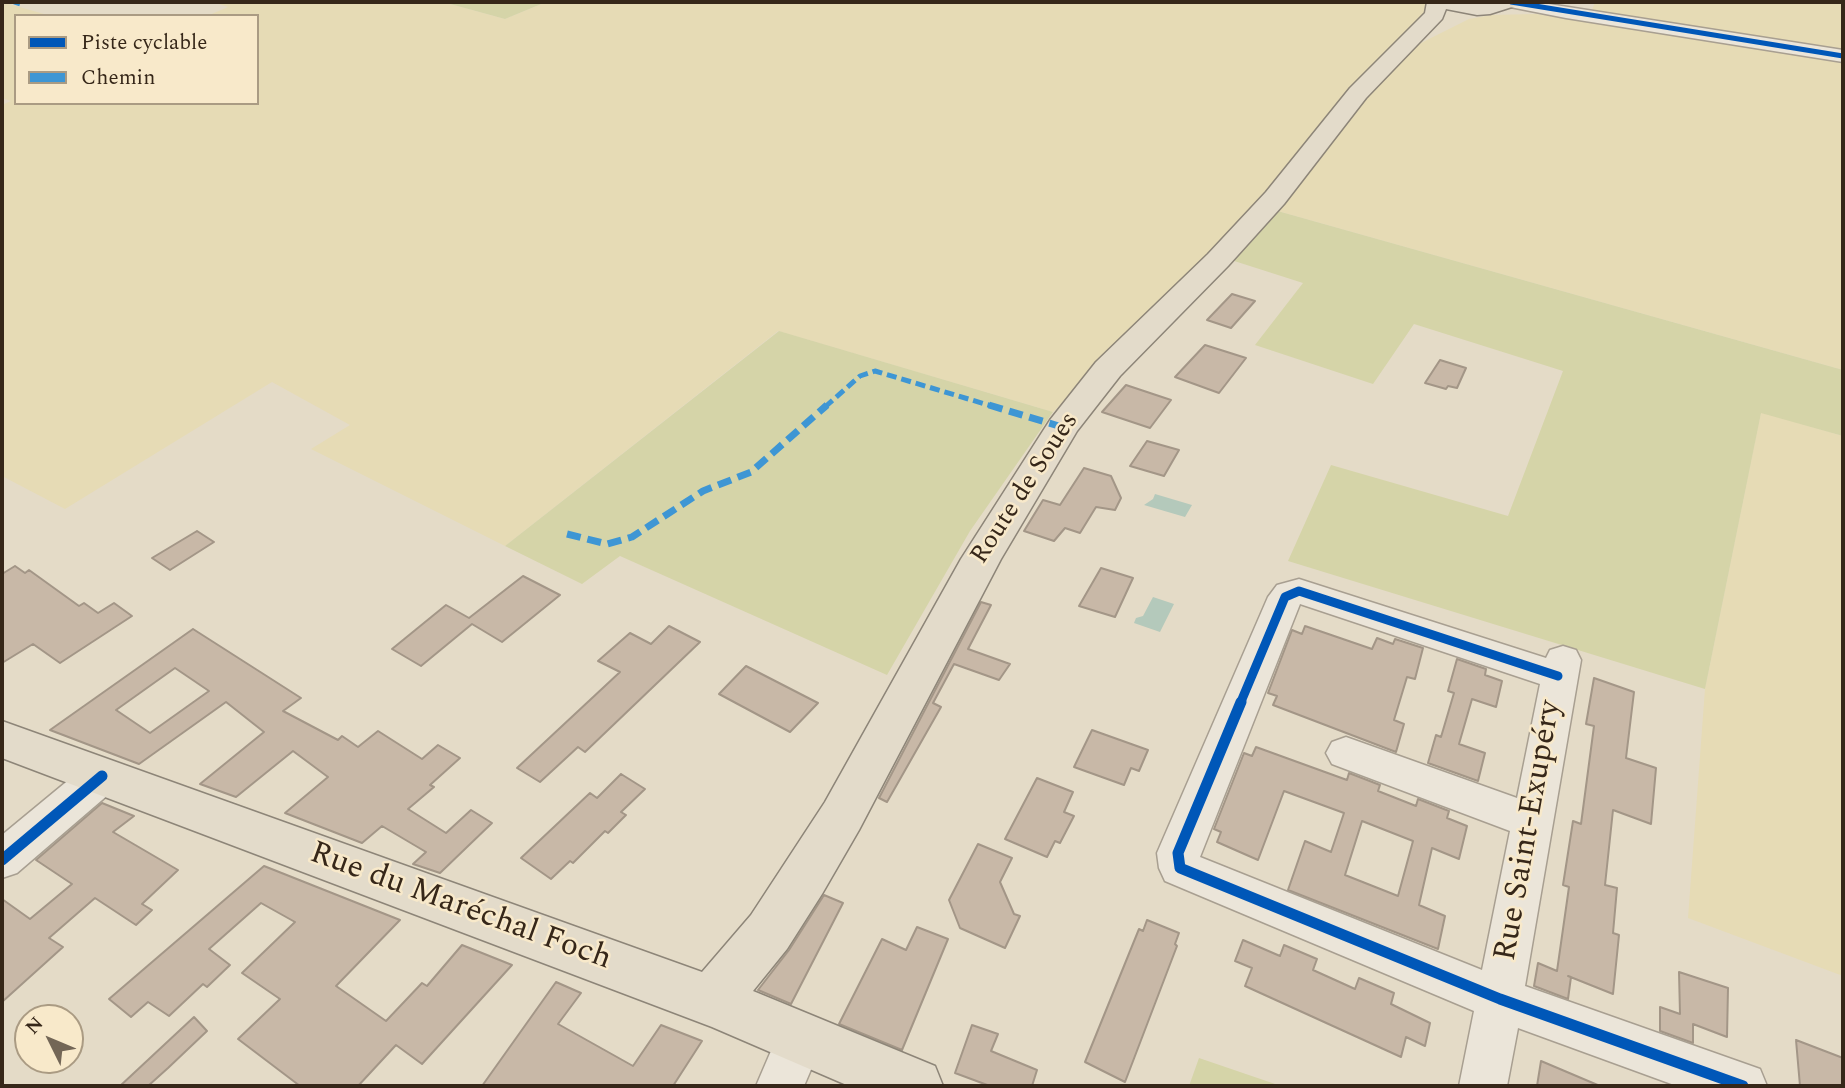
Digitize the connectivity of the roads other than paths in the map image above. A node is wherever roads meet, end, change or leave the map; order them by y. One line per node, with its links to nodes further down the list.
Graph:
1 (1509, 2): 2 (main road, Route de Soues); 4 (street)
2 (1477, 9): 3 (main road); 3 (main road, Route de Soues)
3 (1432, 12): 11 (main road, Route de Soues)
4 (1843, 56)
5 (2, 739): 7 (main road, Rue du Maréchal Foch)
6 (1346, 753): 8 (street)
7 (102, 776): 9 (street); 11 (main road, Rue du Maréchal Foch)
8 (1535, 821): 10 (street, Rue Saint-Exupéry); 10 (street, Rue Saint-Exupéry)
9 (2, 860)
10 (1500, 999): 15 (street, Rue Saint-Exupéry); 16 (street)
11 (711, 1001): 12 (main road, Rue du Maréchal Foch)
12 (800, 1039): 13 (street); 14 (main road, Rue du Maréchal Foch)
13 (780, 1086)
14 (915, 1086)
15 (1483, 1086)
16 (1743, 1086)

